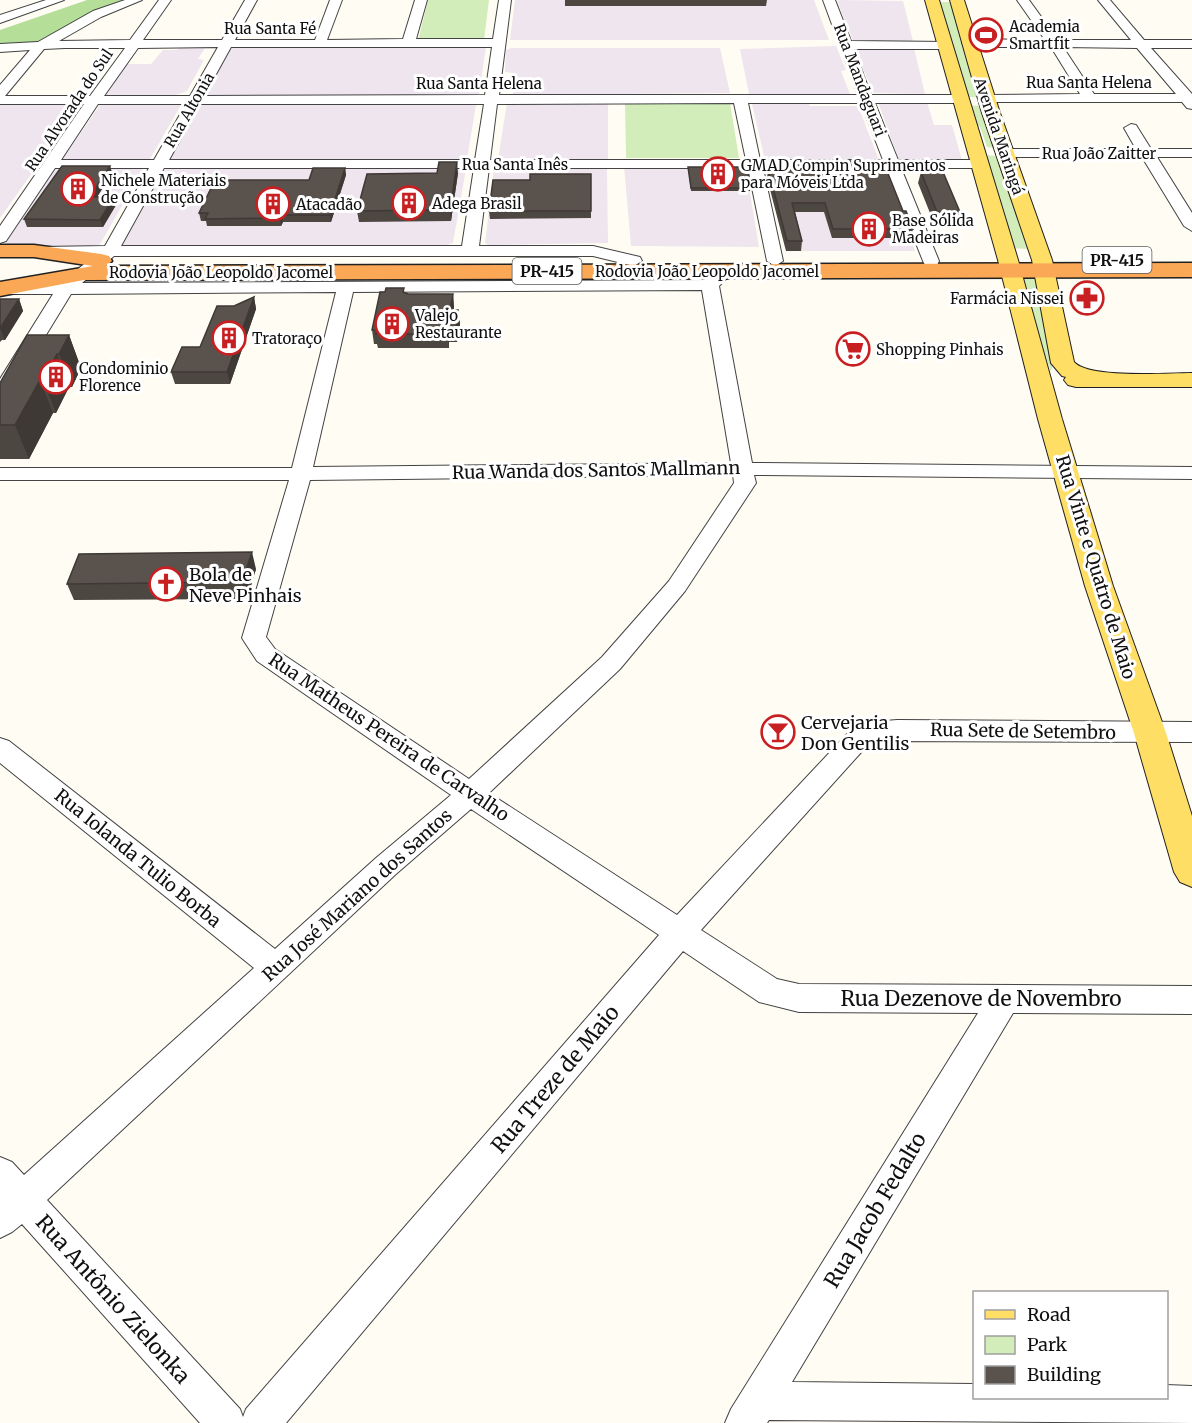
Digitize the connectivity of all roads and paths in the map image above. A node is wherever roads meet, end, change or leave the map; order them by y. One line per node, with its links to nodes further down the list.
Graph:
1 (58, 0): 13 (street)
2 (136, 0): 25 (street)
3 (165, 0): 15 (street, Rua Alvorada do Sul)
4 (251, 0): 16 (street, Rua Altonia)
5 (336, 0): 22 (street)
6 (421, 0): 17 (street)
7 (505, 0): 18 (street)
8 (830, 0): 23 (street, Rua Mandaguari)
9 (932, 0): 24 (main road, Avenida Maringá)
10 (957, 0): 14 (main road, Avenida Maringá)
11 (1023, 0): 19 (street)
12 (1104, 0): 20 (street)
13 (0, 19)
14 (968, 43): 19 (street); 33 (main road, Avenida Maringá)
15 (133, 44): 16 (street, Rua Santa Fé); 25 (street, Rua Santa Fé); 35 (street, Rua Alvorada do Sul)
16 (226, 44): 22 (street, Rua Santa Fé); 36 (street, Rua Altonia)
17 (408, 44): 18 (street, Rua Santa Fé); 22 (street, Rua Santa Fé)
18 (499, 44): 29 (street)
19 (1054, 44): 20 (street); 28 (street)
20 (1141, 44): 21 (street); 37 (street)
21 (1192, 44)
22 (319, 45)
23 (846, 45): 24 (street); 31 (street, Rua Mandaguari)
24 (944, 45): 32 (main road, Avenida Maringá)
25 (40, 46): 26 (street, Rua Santa Fé); 27 (street)
26 (0, 48)
27 (0, 93)
28 (1089, 98): 33 (street, Rua Santa Helena); 37 (street, Rua Santa Helena)
29 (491, 99): 30 (street, Rua Santa Helena); 36 (street, Rua Santa Helena); 46 (street)
30 (740, 99): 31 (street, Rua Santa Helena); 43 (street)
31 (866, 99): 32 (street, Rua Santa Helena); 44 (street, Rua Mandaguari)
32 (959, 99): 33 (main road); 42 (main road, Avenida Maringá)
33 (986, 99): 39 (main road, Avenida Maringá)
34 (0, 100): 35 (street, Rua Santa Helena)
35 (94, 100): 36 (street, Rua Santa Helena); 45 (street, Rua Alvorada do Sul)
36 (195, 100): 47 (street, Rua Altonia)
37 (1190, 101)
38 (1131, 128): 40 (street)
39 (1005, 153): 40 (street, Rua João Zaitter); 42 (main road); 58 (main road, Avenida Maringá)
40 (1146, 153): 41 (street, Rua João Zaitter); 48 (street)
41 (1192, 153)
42 (977, 158): 44 (street, Rua Santa Inês); 57 (main road, Avenida Maringá)
43 (754, 163): 44 (street, Rua Santa Inês); 46 (street, Rua Santa Inês); 54 (street)
44 (892, 163): 55 (street, Rua Mandaguari)
45 (52, 164): 47 (street, Rua Santa Inês); 49 (street, Rua Alvorada do Sul)
46 (483, 164): 47 (street, Rua Santa Inês); 51 (street)
47 (157, 165): 56 (street, Rua Altonia)
48 (1192, 226)
49 (0, 238)
50 (0, 251): 56 (highway, Rodovia João Leopoldo Jacomel / PR-415)
51 (470, 251): 53 (street, Rodovia João Leopoldo Jacomel); 56 (street, Rodovia João Leopoldo Jacomel)
52 (1192, 260): 58 (highway, Rodovia João Leopoldo Jacomel / PR-415)
53 (634, 261): 54 (highway, Rodovia João Leopoldo Jacomel / PR-415); 56 (highway, Rodovia João Leopoldo Jacomel / PR-415)
54 (775, 261): 55 (highway, Rodovia João Leopoldo Jacomel / PR-415)
55 (931, 261): 57 (highway, Rodovia João Leopoldo Jacomel / PR-415)
56 (98, 262): 60 (highway, Rodovia João Leopoldo Jacomel / PR-415); 62 (highway, Rodovia João Leopoldo Jacomel / PR-415); 63 (street)
57 (1009, 265): 58 (highway, Rodovia João Leopoldo Jacomel / PR-415); 60 (highway, Rodovia João Leopoldo Jacomel / PR-415); 67 (main road, Rua Vinte e Quatro de Maio)
58 (1043, 265): 59 (highway, Rodovia João Leopoldo Jacomel / PR-415); 64 (main road)
59 (1192, 270)
60 (718, 278): 61 (street, Rodovia João Leopoldo Jacomel); 68 (street, Rua José Mariano dos Santos)
61 (346, 287): 63 (street, Rodovia João Leopoldo Jacomel); 72 (street, Rua Matheus Pereira de Carvalho)
62 (4, 289): 63 (street, Rodovia João Leopoldo Jacomel)
63 (65, 289): 66 (street)
64 (1098, 378): 65 (main road); 67 (main road)
65 (1192, 380)
66 (0, 394)
67 (1044, 396): 69 (main road, Rua Vinte e Quatro de Maio)
68 (741, 469): 69 (street, Rua Wanda dos Santos Mallmann); 72 (street, Rua Wanda dos Santos Mallmann); 77 (street, Rua José Mariano dos Santos)
69 (1066, 471): 70 (street, Rua Wanda dos Santos Mallmann); 74 (main road, Rua Vinte e Quatro de Maio)
70 (1192, 473)
71 (0, 474): 72 (street, Rua Wanda dos Santos Mallmann)
72 (301, 474): 77 (street, Rua Matheus Pereira de Carvalho)
73 (1192, 732): 74 (street, Rua Sete de Setembro)
74 (1150, 733): 75 (street, Rua Sete de Setembro); 78 (main road, Rua Vinte e Quatro de Maio)
75 (856, 741): 79 (street, Rua Treze de Maio)
76 (0, 748): 80 (street, Rua Iolanda Tulio Borba)
77 (470, 794): 79 (street, Rua Matheus Pereira de Carvalho); 80 (street, Rua José Mariano dos Santos)
78 (1192, 872)
79 (680, 932): 81 (street, Rua Matheus Pereira de Carvalho); 88 (street, Rua Treze de Maio)
80 (275, 968): 84 (street, Rua José Mariano dos Santos)
81 (770, 992): 82 (street, Rua Dezenove de Novembro)
82 (1005, 998): 83 (street, Rua Dezenove de Novembro); 86 (street, Rua Jacob Fedalto)
83 (1192, 1000)
84 (8, 1197): 87 (street, Rua Antônio Zielonka)
85 (1192, 1405): 86 (street)
86 (752, 1412)
87 (226, 1423)
88 (260, 1423)

